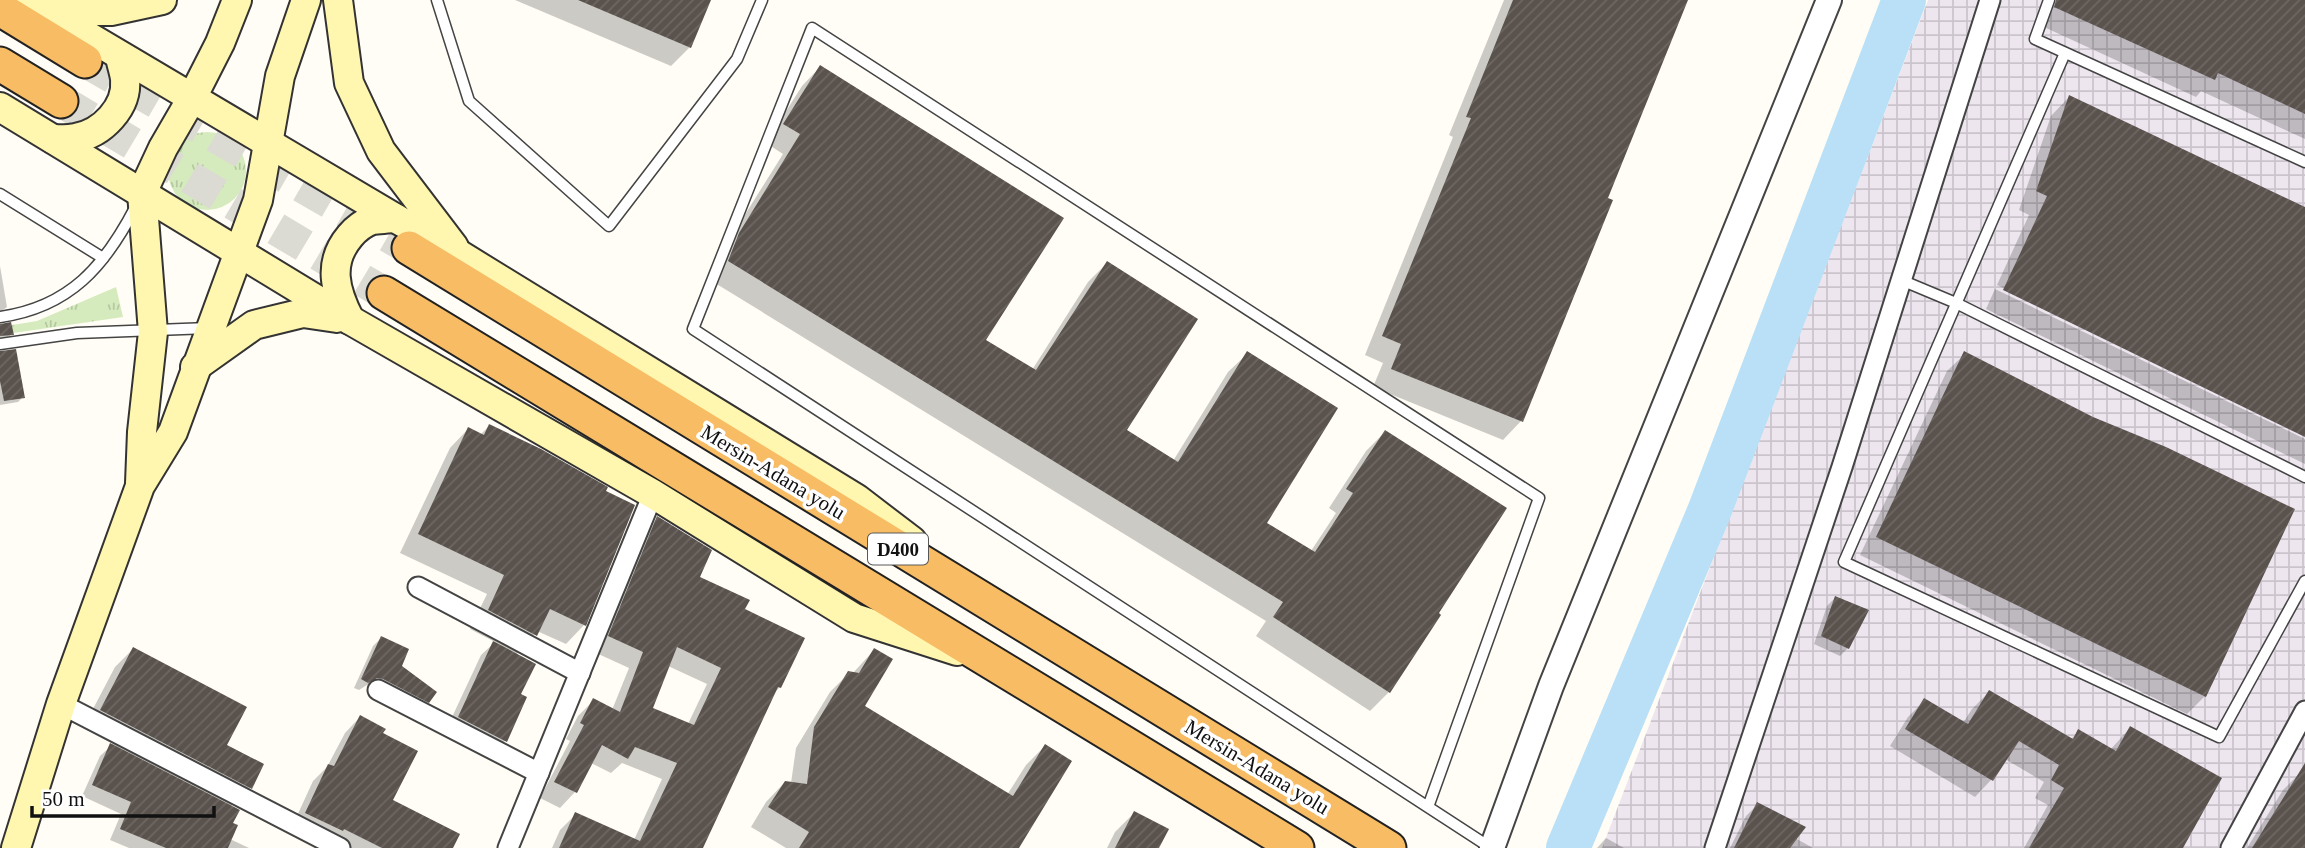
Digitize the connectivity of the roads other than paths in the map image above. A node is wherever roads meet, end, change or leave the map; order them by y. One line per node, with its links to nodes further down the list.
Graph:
1 (162, 0): 10 (main road)
2 (237, 0): 16 (main road)
3 (306, 0): 20 (main road)
4 (338, 0): 27 (main road)
5 (437, 0): 6 (lane)
6 (762, 0)
7 (1829, 0): 57 (street)
8 (1990, 0): 29 (street)
9 (2049, 0): 12 (lane)
10 (36, 6): 13 (main road)
11 (0, 9): 14 (highway)
12 (2065, 53): 21 (lane); 31 (lane)
13 (120, 57): 16 (main road); 19 (main road)
14 (85, 61)
15 (0, 64): 17 (highway)
16 (192, 98): 20 (main road); 22 (main road)
17 (61, 101)
18 (0, 107): 19 (main road)
19 (53, 139): 22 (main road)
20 (268, 143): 24 (main road); 26 (main road)
21 (2305, 162)
22 (142, 193): 26 (main road); 28 (lane); 35 (main road)
23 (0, 194): 28 (lane)
24 (395, 218): 27 (main road); 33 (main road)
25 (409, 248): 43 (highway, Mersin-Adana yolu / D400)
26 (239, 252): 33 (main road); 34 (main road)
27 (460, 255): 43 (main road)
28 (103, 258): 32 (lane)
29 (1901, 280): 31 (lane); 58 (street)
30 (384, 293): 44 (highway, D400)
31 (1956, 303): 38 (lane); 41 (lane)
32 (0, 317)
33 (350, 320): 34 (main road); 40 (main road)
34 (230, 326): 35 (lane); 37 (main road); 37 (main road)
35 (153, 332): 36 (lane); 39 (main road)
36 (0, 344)
37 (195, 367): 39 (main road)
38 (2305, 477)
39 (140, 486): 47 (main road)
40 (653, 494): 44 (main road); 45 (street)
41 (2305, 581)
42 (418, 587): 45 (street)
43 (1017, 621): 56 (highway, Mersin-Adana yolu / D400)
44 (992, 662): 52 (highway, D400)
45 (580, 673): 50 (street)
46 (378, 690): 50 (street)
47 (61, 704): 53 (main road); 54 (street)
48 (2305, 711): 49 (street)
49 (2298, 739): 59 (street)
50 (539, 773): 55 (street)
51 (1428, 807): 51 (lane); 57 (lane)
52 (1282, 844)
53 (16, 848)
54 (340, 848)
55 (508, 848)
56 (1389, 848)
57 (1492, 848)
58 (1715, 848)
59 (2231, 848)

